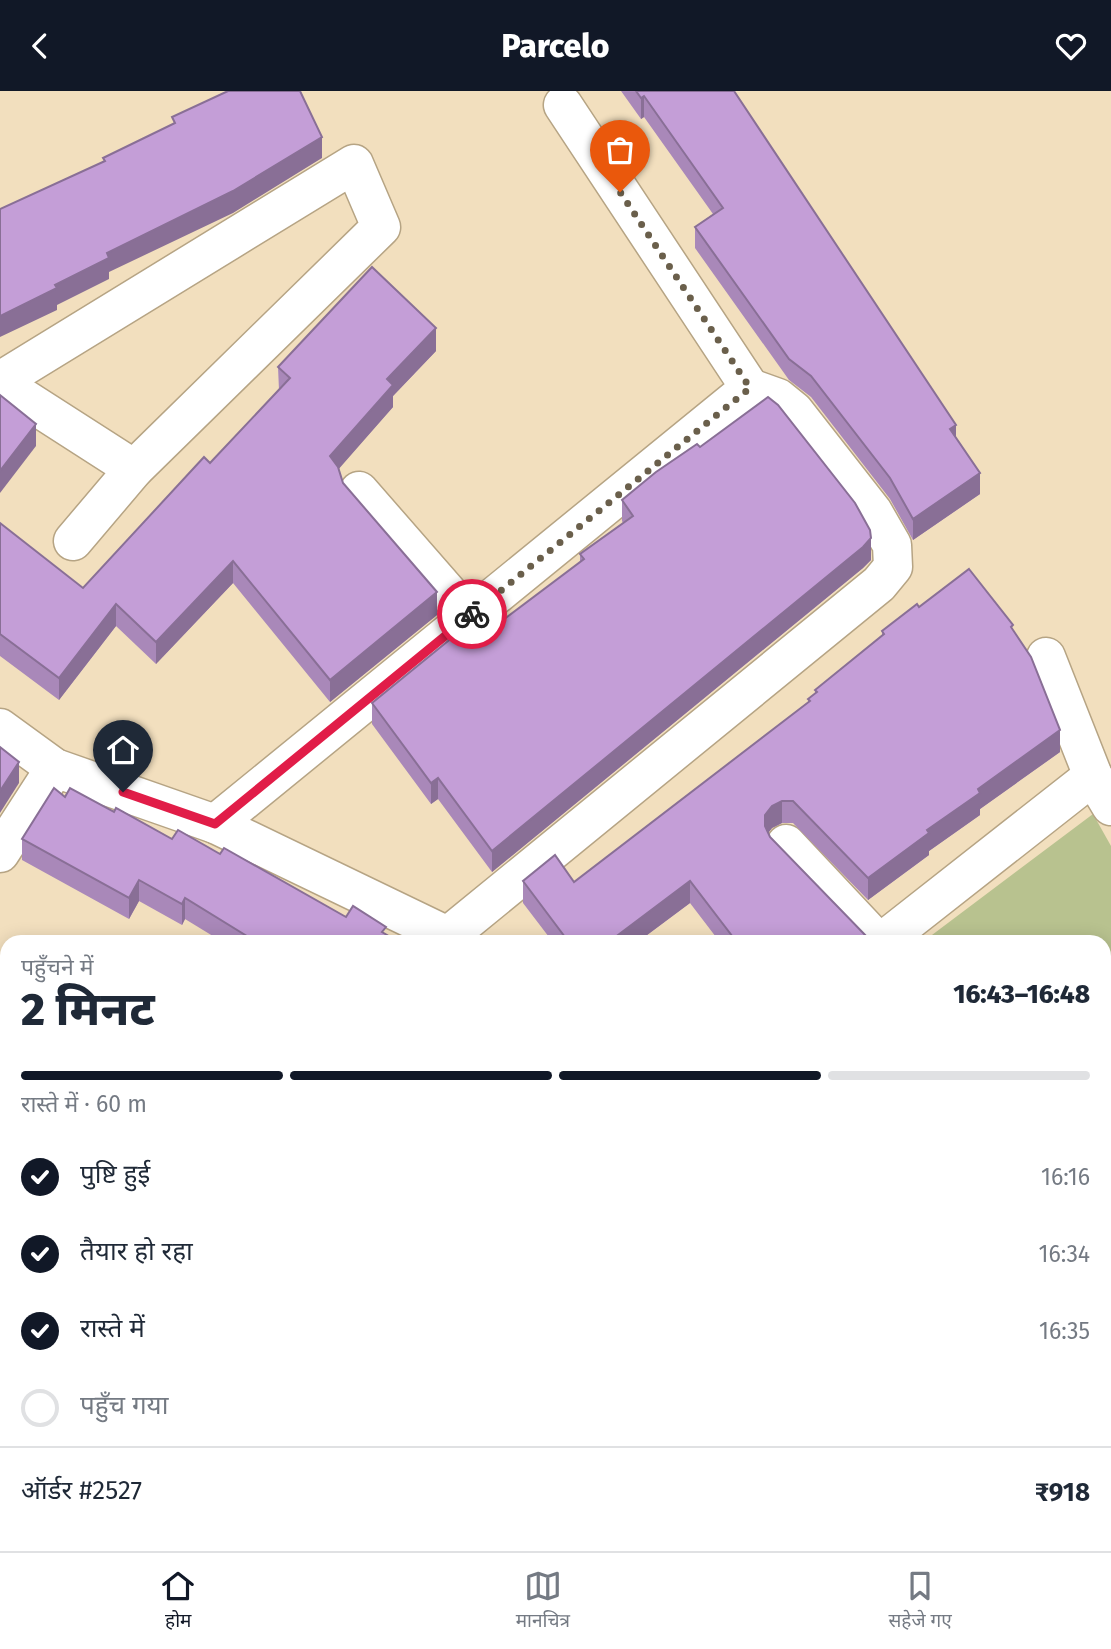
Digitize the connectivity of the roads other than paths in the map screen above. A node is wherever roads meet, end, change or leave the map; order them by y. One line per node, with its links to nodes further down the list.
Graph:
1 (563, 105): 3 (street)
2 (0, 382): 4 (street); 4 (street)
3 (750, 388): 7 (street); 16 (street)
4 (134, 469): 6 (street)
5 (359, 491): 7 (street)
6 (73, 541)
7 (469, 617): 12 (street)
8 (1046, 656): 11 (street)
9 (0, 728): 10 (street)
10 (55, 768): 12 (street); 14 (street)
11 (1102, 791): 18 (street)
12 (215, 824): 15 (street)
13 (786, 844): 17 (street)
14 (0, 853)
15 (446, 935)
16 (459, 935)
17 (871, 935)
18 (892, 935)

